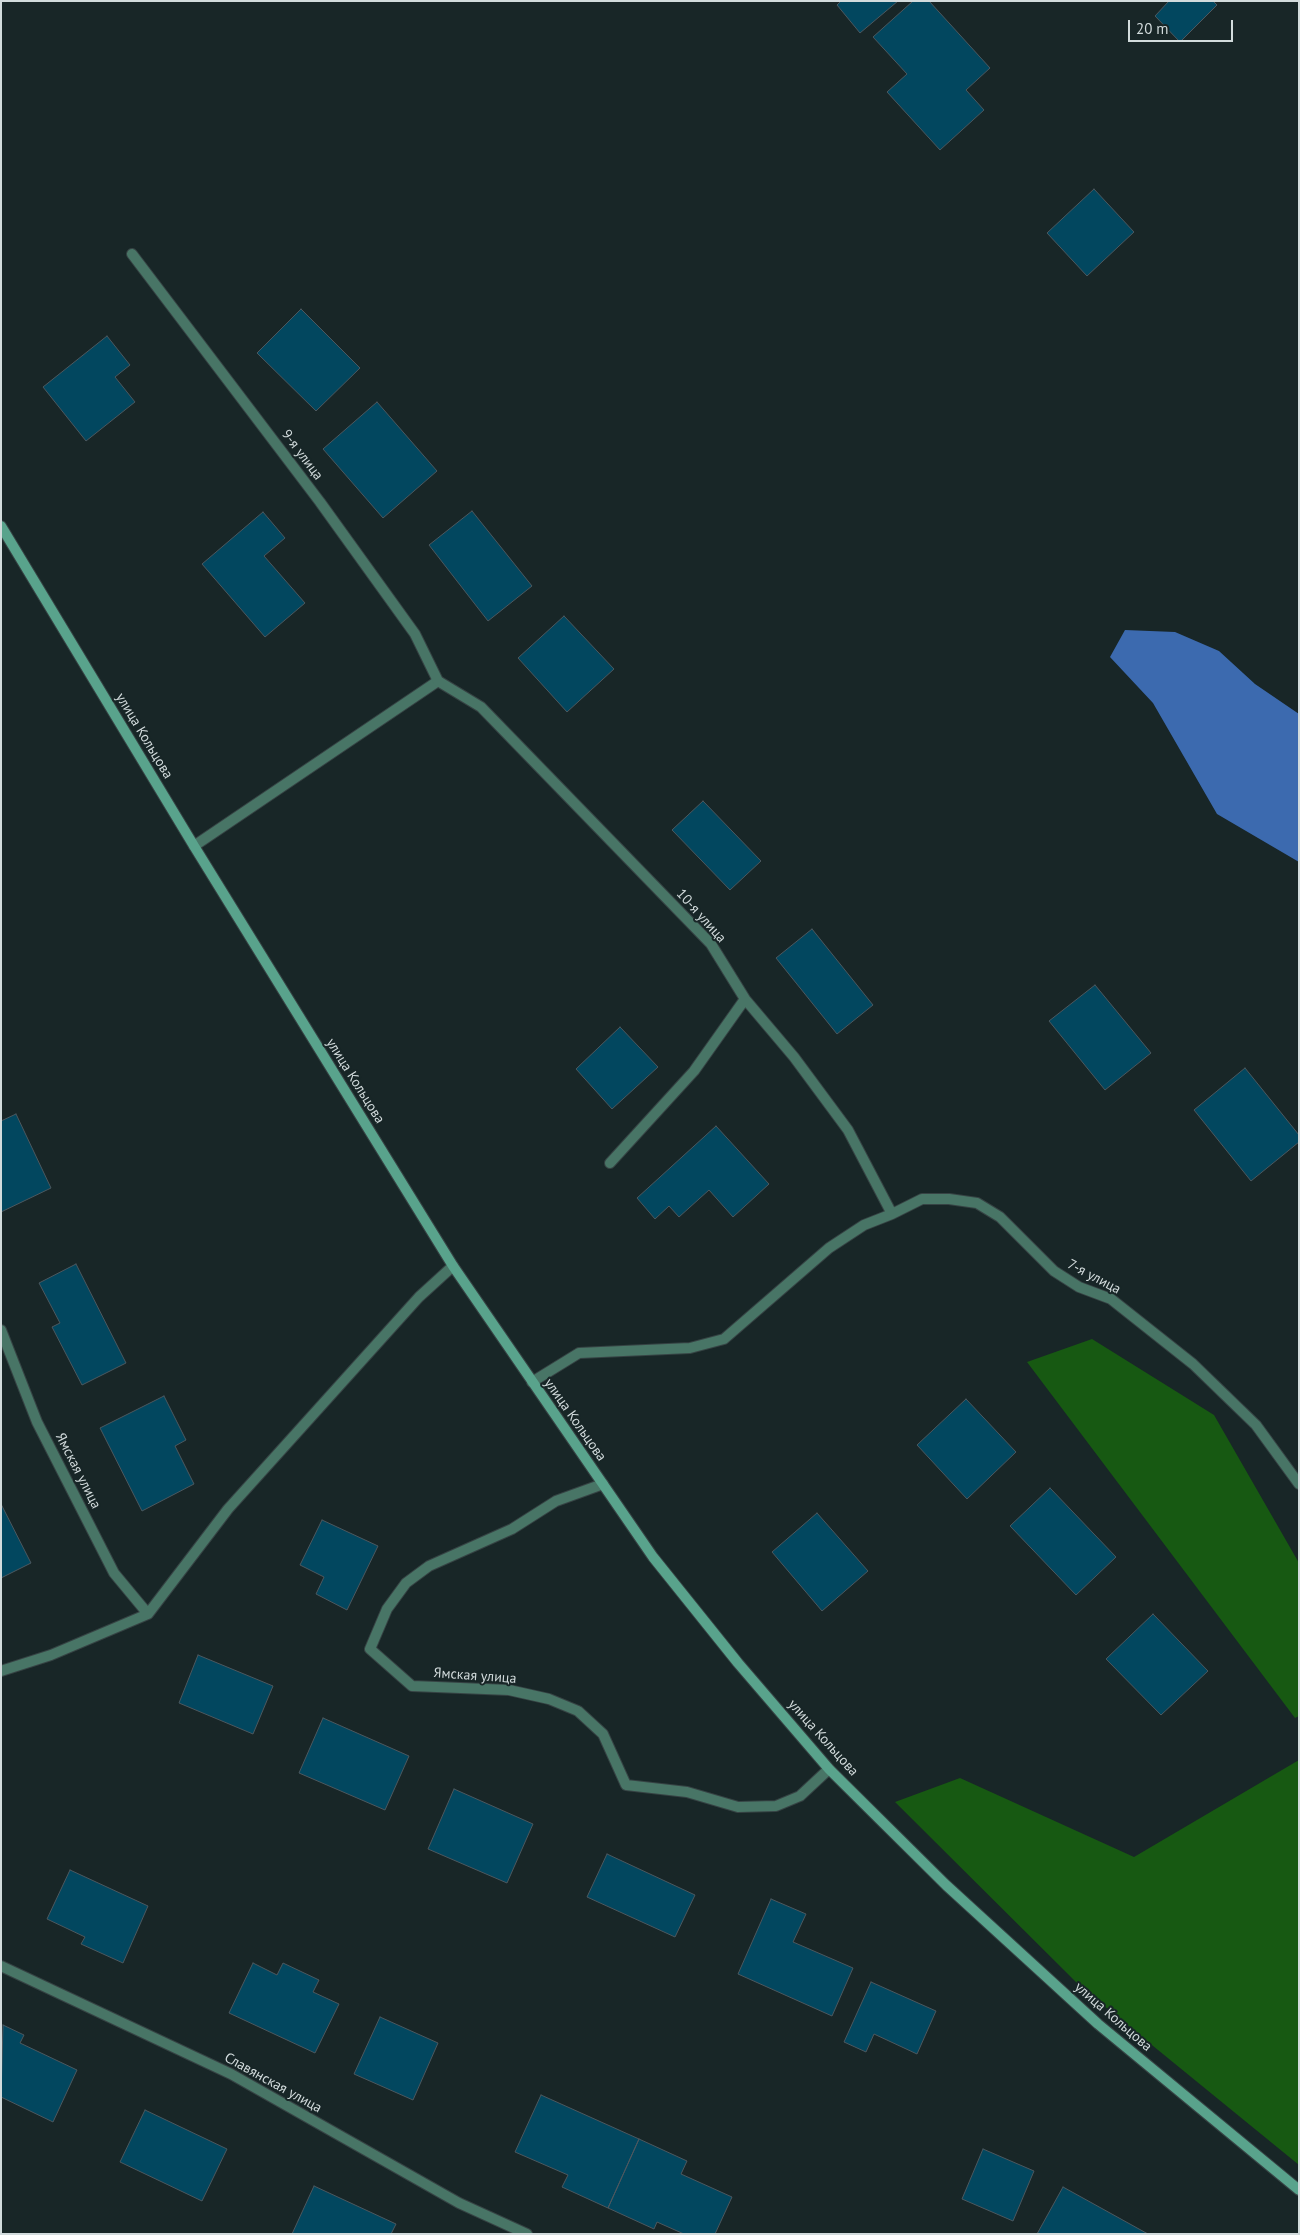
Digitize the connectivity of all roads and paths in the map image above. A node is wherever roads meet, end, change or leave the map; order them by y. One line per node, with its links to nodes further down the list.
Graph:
1 (132, 254): 3 (street, 9-я улица)
2 (1, 526): 4 (main road, улица Кольцова)
3 (438, 681): 4 (street); 5 (street, 10-я улица)
4 (194, 846): 8 (main road, улица Кольцова)
5 (745, 999): 6 (street); 7 (street, 10-я улица)
6 (610, 1163)
7 (892, 1214): 10 (street, 7-я улица); 12 (street, 7-я улица)
8 (453, 1266): 10 (main road, улица Кольцова); 13 (street)
9 (1, 1330): 13 (street, Ямская улица)
10 (532, 1382): 11 (main road, улица Кольцова)
11 (603, 1484): 15 (main road, улица Кольцова); 15 (street, Ямская улица)
12 (1299, 1484)
13 (148, 1614): 14 (street)
14 (1, 1671)
15 (829, 1769): 17 (main road, улица Кольцова)
16 (1, 1966): 18 (street, Славянская улица)
17 (1299, 2190)
18 (527, 2234)

